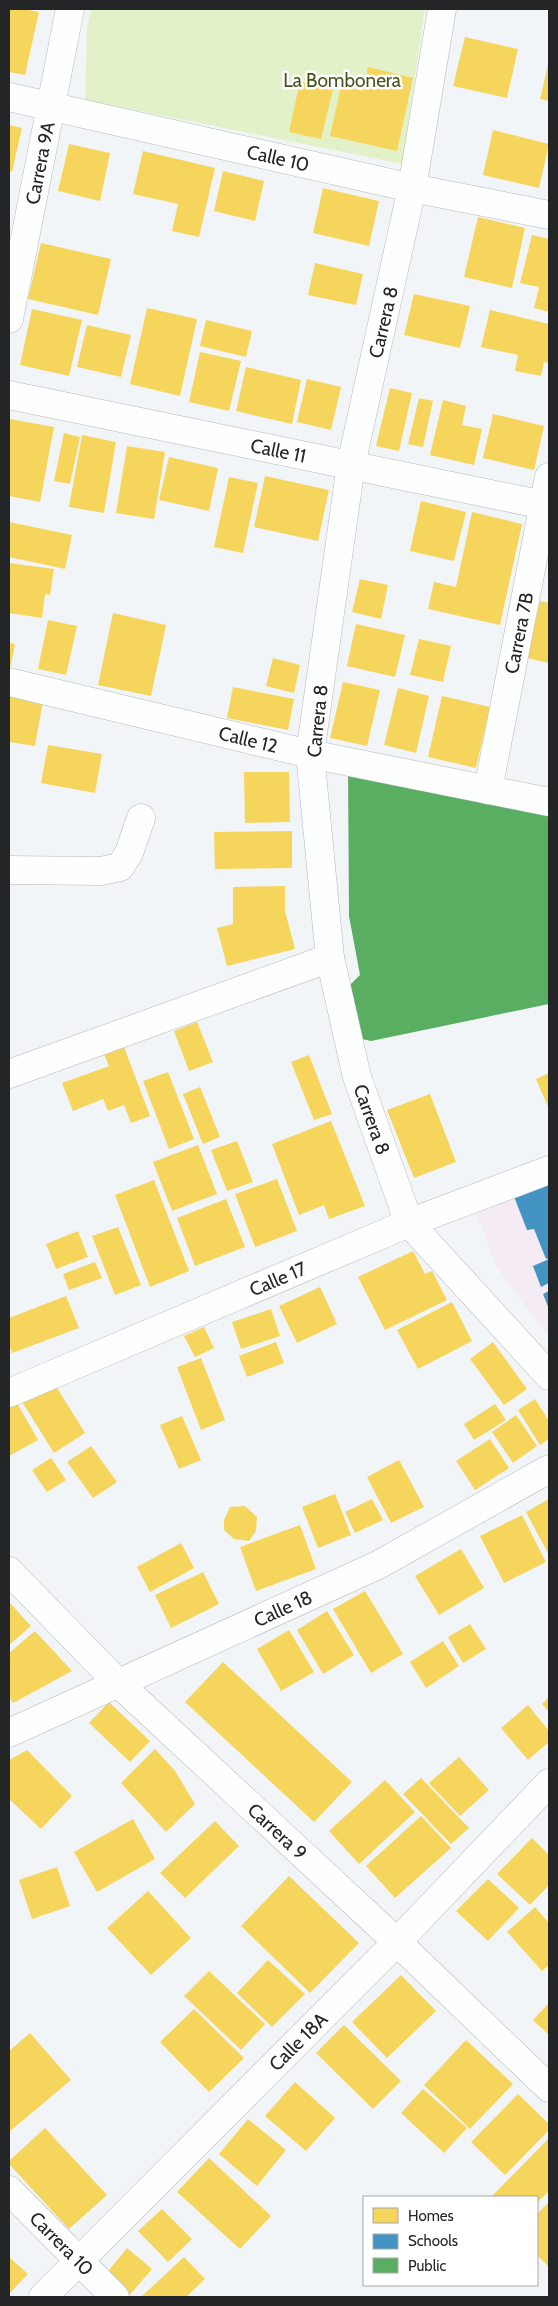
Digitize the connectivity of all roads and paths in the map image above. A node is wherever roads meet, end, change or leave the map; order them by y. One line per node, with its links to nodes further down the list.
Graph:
1 (70, 9): 4 (street, Carrera 9A)
2 (442, 9): 5 (street, Carrera 8)
3 (9, 97): 4 (street, Calle 10)
4 (52, 106): 5 (street, Calle 10); 7 (street, Carrera 9A)
5 (412, 188): 6 (street, Calle 10); 9 (street, Carrera 8)
6 (549, 215)
7 (9, 319)
8 (9, 395): 9 (street, Calle 11)
9 (351, 465): 11 (street, Calle 11); 13 (street, Carrera 8)
10 (549, 477): 11 (street, Carrera 7B)
11 (546, 506): 14 (street, Carrera 7B)
12 (9, 682): 13 (street, Calle 12)
13 (310, 754): 14 (street, Calle 12); 18 (street, Carrera 8)
14 (488, 790): 15 (street, Calle 12)
15 (549, 802)
16 (141, 818): 17 (street)
17 (9, 870)
18 (330, 958): 19 (street); 21 (street, Carrera 8)
19 (9, 1074)
20 (549, 1170): 21 (street, Calle 17)
21 (409, 1223): 22 (street, Carrera 8); 23 (street, Calle 17)
22 (549, 1376)
23 (9, 1393)
24 (549, 1469): 26 (street, Calle 18)
25 (9, 1571): 26 (street, Carrera 9)
26 (117, 1682): 27 (street, Calle 18); 29 (street, Carrera 9)
27 (9, 1733)
28 (549, 1783): 29 (street, Calle 18A)
29 (397, 1942): 30 (street, Carrera 9); 32 (street, Calle 18A)
30 (549, 2088)
31 (9, 2190): 32 (street, Carrera 10)
32 (79, 2262): 33 (street, Calle 18A); 34 (street, Carrera 10)
33 (43, 2297)
34 (115, 2297)

